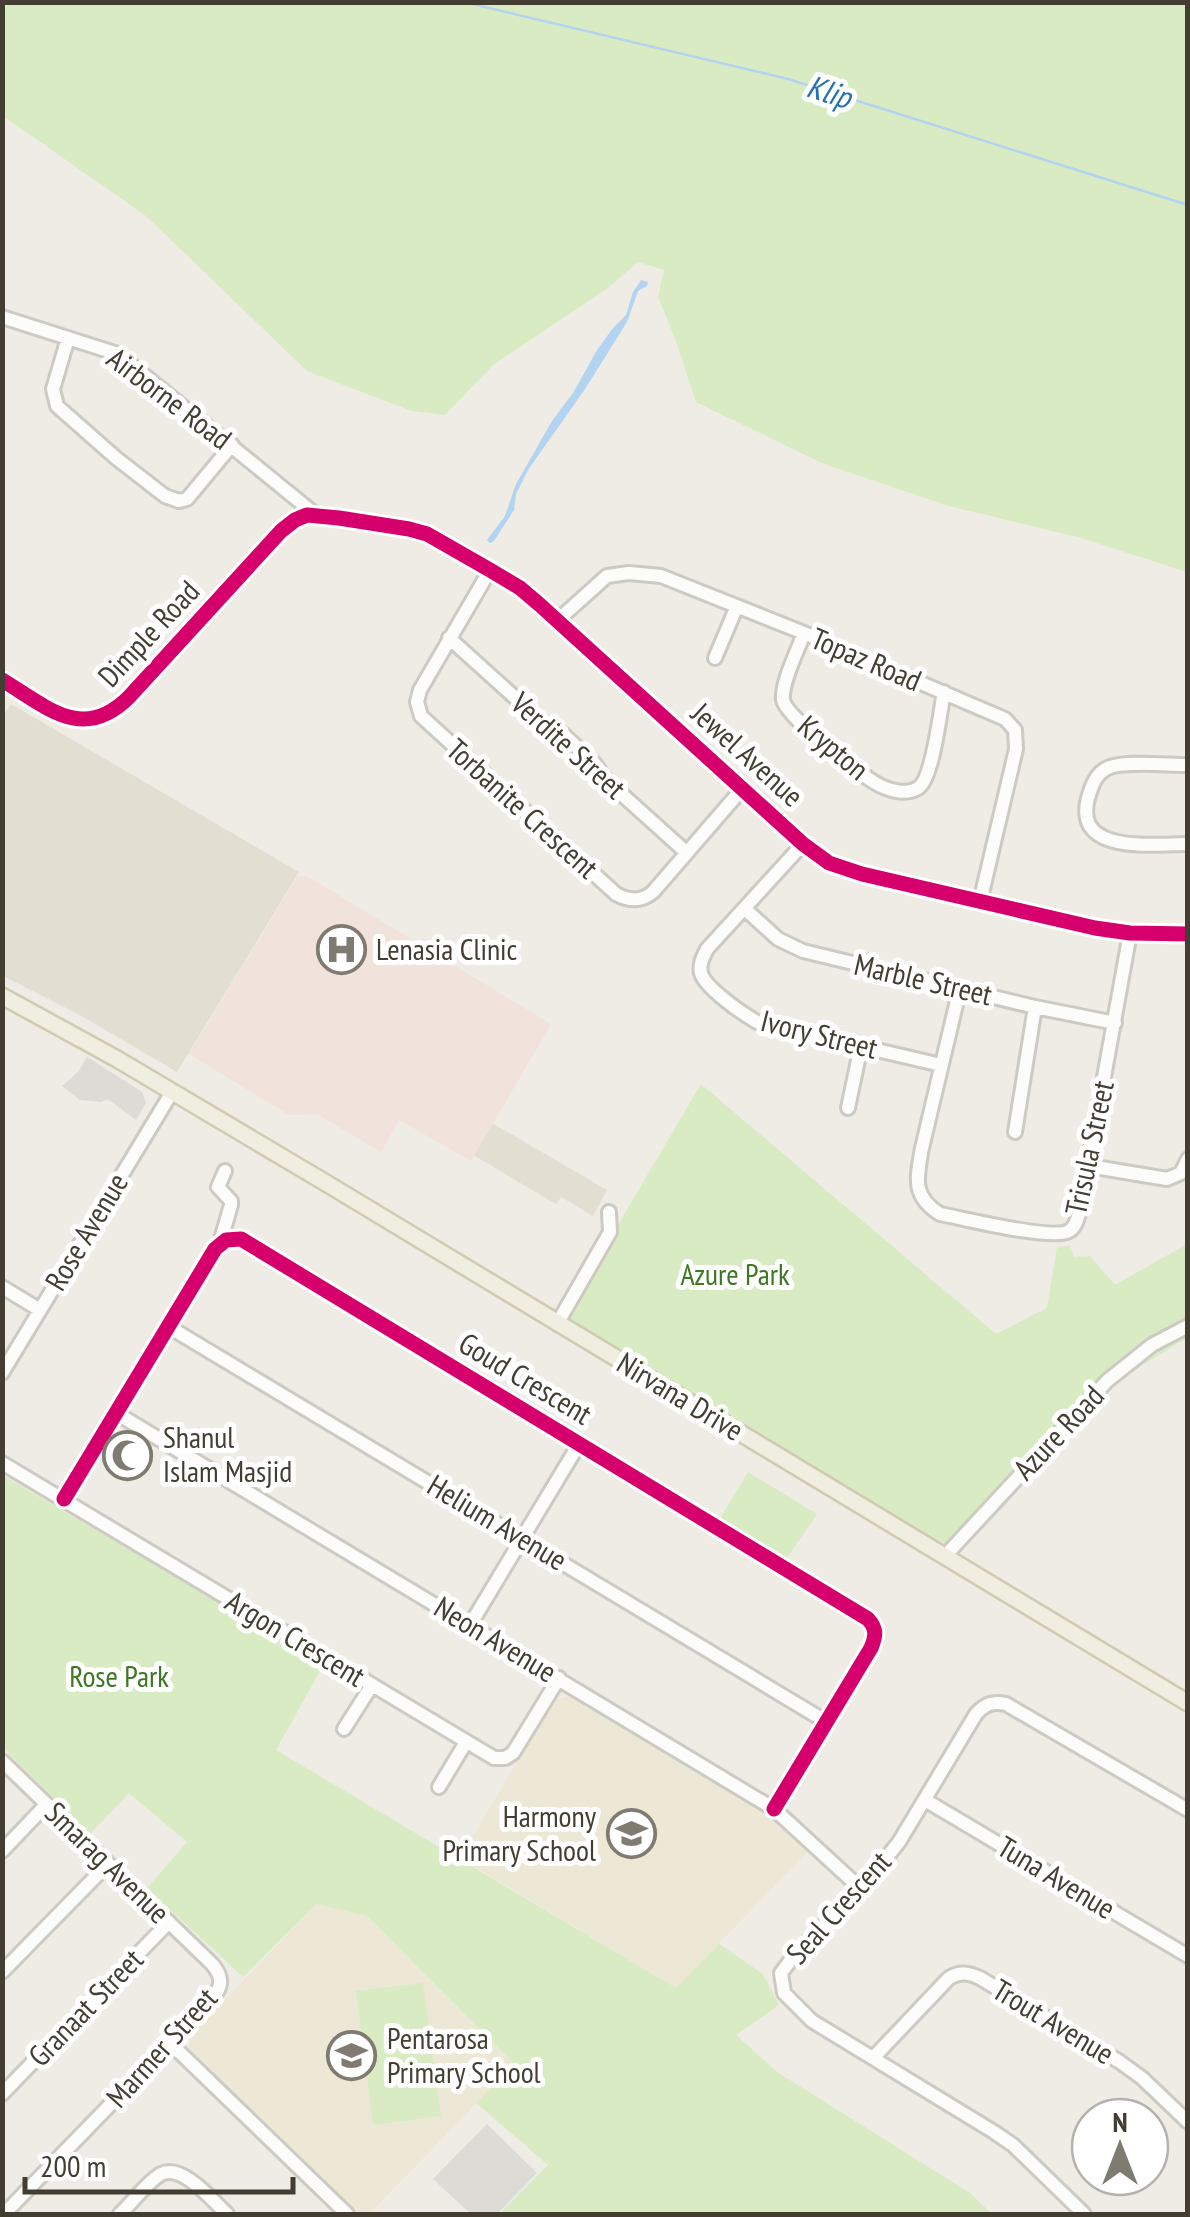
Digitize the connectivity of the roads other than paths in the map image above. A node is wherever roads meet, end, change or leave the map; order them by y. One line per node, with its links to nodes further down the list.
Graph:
1 (2, 317): 2 (street, Airborne Road)
2 (68, 338): 3 (street, Airborne Road); 3 (street)
3 (232, 445): 4 (street, Airborne Road)
4 (316, 515): 5 (street, Jewel Avenue); 11 (street, Dimple Road)
5 (490, 570): 7 (street, Jewel Avenue); 9 (street, Torbanite Crescent)
6 (737, 606): 7 (street, Topaz Road); 8 (street, Topaz Road); 10 (street)
7 (558, 620): 14 (street, Jewel Avenue)
8 (804, 633): 12 (street, Topaz Road); 12 (street, Krypton)
9 (449, 638): 17 (street, Verdite Street); 17 (street, Torbanite Crescent)
10 (715, 658)
11 (2, 680)
12 (944, 692): 18 (street, Topaz Road)
13 (1188, 765): 16 (street)
14 (742, 788): 15 (street, Jewel Avenue); 17 (street, Torbanite Crescent)
15 (803, 844): 18 (street, Jewel Avenue); 19 (street, Ivory Street)
16 (1188, 844)
17 (687, 853)
18 (980, 902): 20 (street, Jewel Avenue)
19 (744, 909): 22 (street, Marble Street); 26 (street, Ivory Street)
20 (1130, 934): 21 (street, Jewel Avenue); 25 (street, Trisula Street)
21 (1188, 934)
22 (960, 988): 24 (street, Marble Street); 27 (street, Trisula Street)
23 (2, 996): 28 (main road, Nirvana Drive)
24 (1035, 1007): 25 (street, Marble Street); 30 (street)
25 (1115, 1023): 32 (street, Trisula Street)
26 (861, 1046): 27 (street, Ivory Street); 29 (street)
27 (942, 1065): 32 (street, Trisula Street)
28 (172, 1092): 37 (street, Rose Avenue); 38 (main road, Nirvana Drive)
29 (848, 1108)
30 (1015, 1132)
31 (1188, 1159): 32 (street)
32 (1089, 1166)
33 (225, 1171): 35 (street)
34 (610, 1212): 38 (street)
35 (220, 1243): 39 (street); 43 (street, Goud Crescent)
36 (2, 1287): 37 (street)
37 (40, 1310): 41 (street, Rose Avenue)
38 (557, 1324): 47 (main road, Nirvana Drive)
39 (169, 1326): 42 (street); 46 (street, Helium Avenue)
40 (1188, 1326): 47 (street, Azure Road)
41 (2, 1373)
42 (116, 1413): 45 (street); 48 (street, Neon Avenue)
43 (579, 1444): 46 (street); 52 (street, Goud Crescent)
44 (2, 1463): 45 (street, Argon Crescent)
45 (64, 1499): 50 (street, Argon Crescent)
46 (522, 1539): 48 (street); 52 (street, Helium Avenue)
47 (945, 1556): 51 (main road, Nirvana Drive)
48 (470, 1625): 49 (street, Neon Avenue)
49 (559, 1678): 54 (street, Argon Crescent); 59 (street, Neon Avenue)
50 (372, 1685): 53 (street); 54 (street, Argon Crescent)
51 (1188, 1703)
52 (825, 1721): 59 (street, Goud Crescent)
53 (344, 1729)
54 (466, 1742): 56 (street)
55 (2, 1762): 58 (street, Smarag Avenue)
56 (439, 1788)
57 (925, 1800): 60 (street, Seal Crescent); 63 (street, Seal Crescent); 65 (street, Tuna Avenue)
58 (46, 1805): 61 (street); 62 (street, Smarag Avenue)
59 (774, 1809): 63 (street, Neon Avenue)
60 (1188, 1810)
61 (2, 1851)
62 (108, 1864): 64 (street, Smarag Avenue); 67 (street)
63 (860, 1888): 69 (street, Seal Crescent)
64 (169, 1922): 66 (street, Smarag Avenue); 70 (street, Granaat Street)
65 (1188, 1956)
66 (212, 1964): 68 (street, Marmer Street)
67 (2, 1972)
68 (171, 2044): 72 (street, Marmer Street); 75 (street)
69 (873, 2058): 71 (street, Trout Avenue); 76 (street, Seal Crescent)
70 (2, 2094)
71 (1188, 2122)
72 (4, 2214)
73 (120, 2214): 74 (street)
74 (227, 2214)
75 (346, 2214)
76 (1084, 2214)

